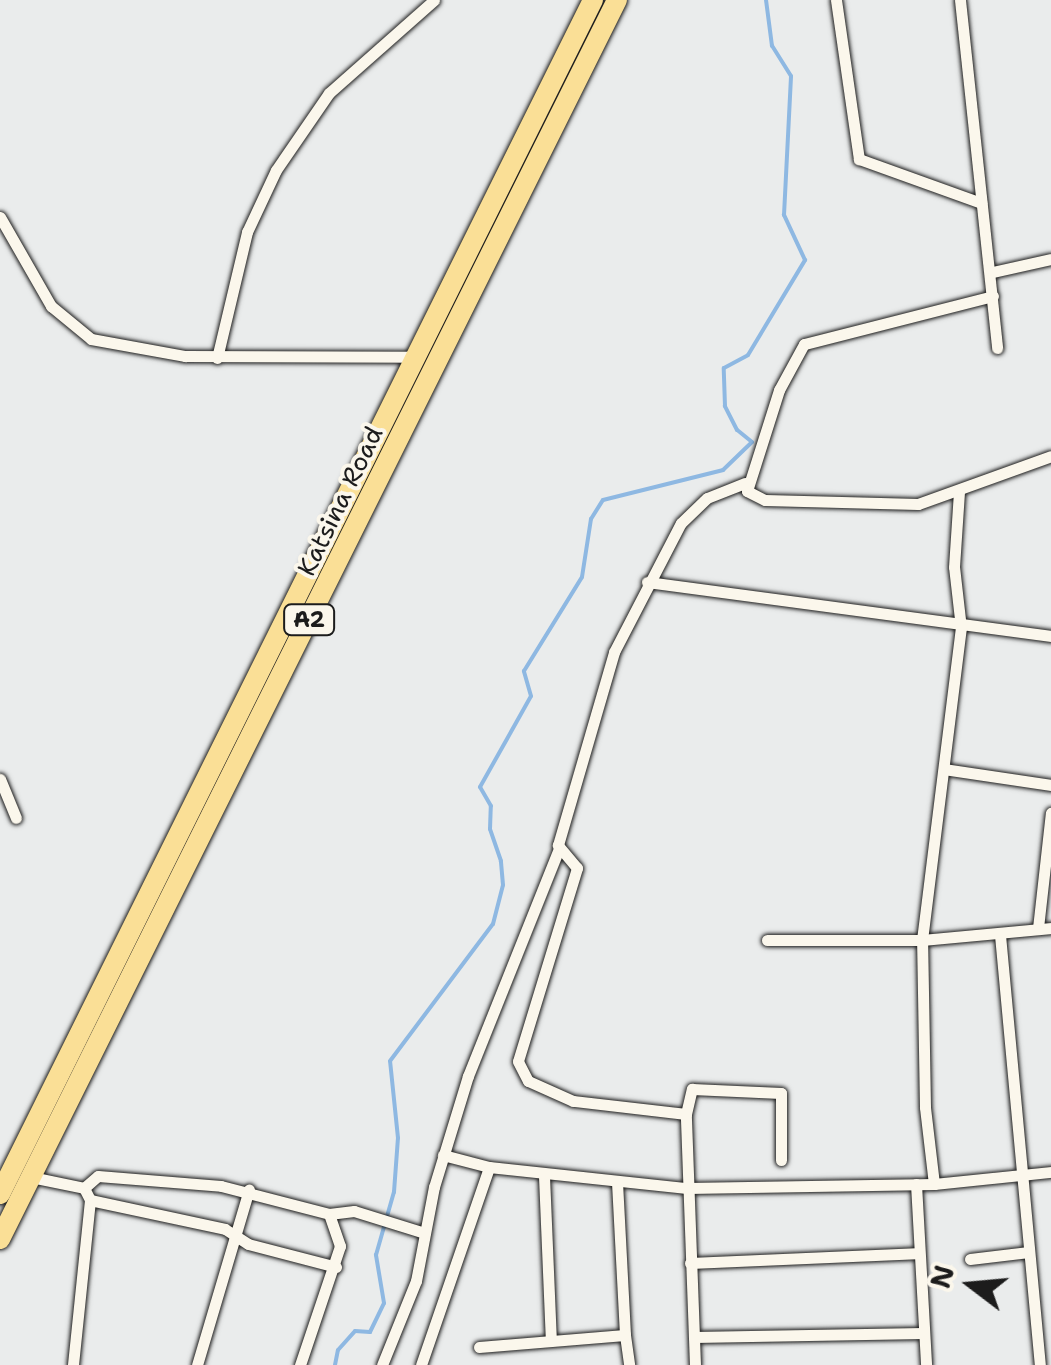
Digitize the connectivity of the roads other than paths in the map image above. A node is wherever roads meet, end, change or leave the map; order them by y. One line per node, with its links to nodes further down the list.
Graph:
1 (434, 0): 13 (street)
2 (594, 0): 12 (highway, Katsina Road / A2)
3 (617, 0): 14 (highway, Katsina Road / A2)
4 (836, 0): 6 (street)
5 (960, 0): 6 (street)
6 (981, 203): 9 (street)
7 (0, 216): 13 (street)
8 (1051, 259): 9 (street)
9 (993, 272): 10 (street)
10 (993, 296): 11 (street); 16 (street)
11 (997, 348)
12 (416, 356): 13 (street); 14 (street); 44 (highway, Katsina Road / A2)
13 (218, 358)
14 (436, 364): 38 (highway, Katsina Road / A2)
15 (1051, 456): 17 (street)
16 (745, 482): 17 (street); 18 (street)
17 (959, 491): 19 (street)
18 (646, 582): 19 (street); 26 (street)
19 (961, 628): 20 (street); 21 (street)
20 (1051, 636)
21 (944, 769): 23 (street); 30 (street)
22 (0, 779): 25 (street)
23 (1051, 785)
24 (1051, 813): 27 (street)
25 (16, 818)
26 (558, 848): 31 (street); 32 (street)
27 (1044, 928): 28 (street)
28 (1000, 934): 30 (street); 37 (street)
29 (768, 940): 30 (street)
30 (922, 940): 41 (street)
31 (686, 1114): 33 (street); 42 (street)
32 (443, 1155): 34 (street); 47 (street)
33 (781, 1160)
34 (489, 1167): 36 (street); 64 (street)
35 (1051, 1172): 37 (street)
36 (544, 1176): 39 (street); 58 (street)
37 (1022, 1176): 41 (street); 50 (street)
38 (31, 1177): 45 (street); 49 (highway, Katsina Road / A2)
39 (617, 1182): 42 (street); 56 (street)
40 (916, 1184): 41 (street); 42 (street); 51 (street)
41 (934, 1184)
42 (688, 1188): 53 (street)
43 (249, 1190): 45 (street); 46 (street); 48 (street)
44 (0, 1194)
45 (87, 1194): 48 (street); 60 (street)
46 (329, 1214): 47 (street); 54 (street)
47 (426, 1233): 63 (street)
48 (238, 1237): 54 (street); 61 (street)
49 (0, 1239)
50 (1029, 1252): 52 (street); 68 (street)
51 (916, 1253): 53 (street); 55 (street)
52 (970, 1259)
53 (690, 1263): 57 (street)
54 (336, 1266): 62 (street)
55 (923, 1333): 57 (street); 67 (street)
56 (625, 1334): 58 (street); 65 (street)
57 (694, 1338): 66 (street)
58 (550, 1341): 59 (street)
59 (479, 1347)
60 (73, 1365)
61 (197, 1365)
62 (300, 1365)
63 (382, 1365)
64 (421, 1365)
65 (629, 1365)
66 (694, 1365)
67 (926, 1365)
68 (1040, 1365)

